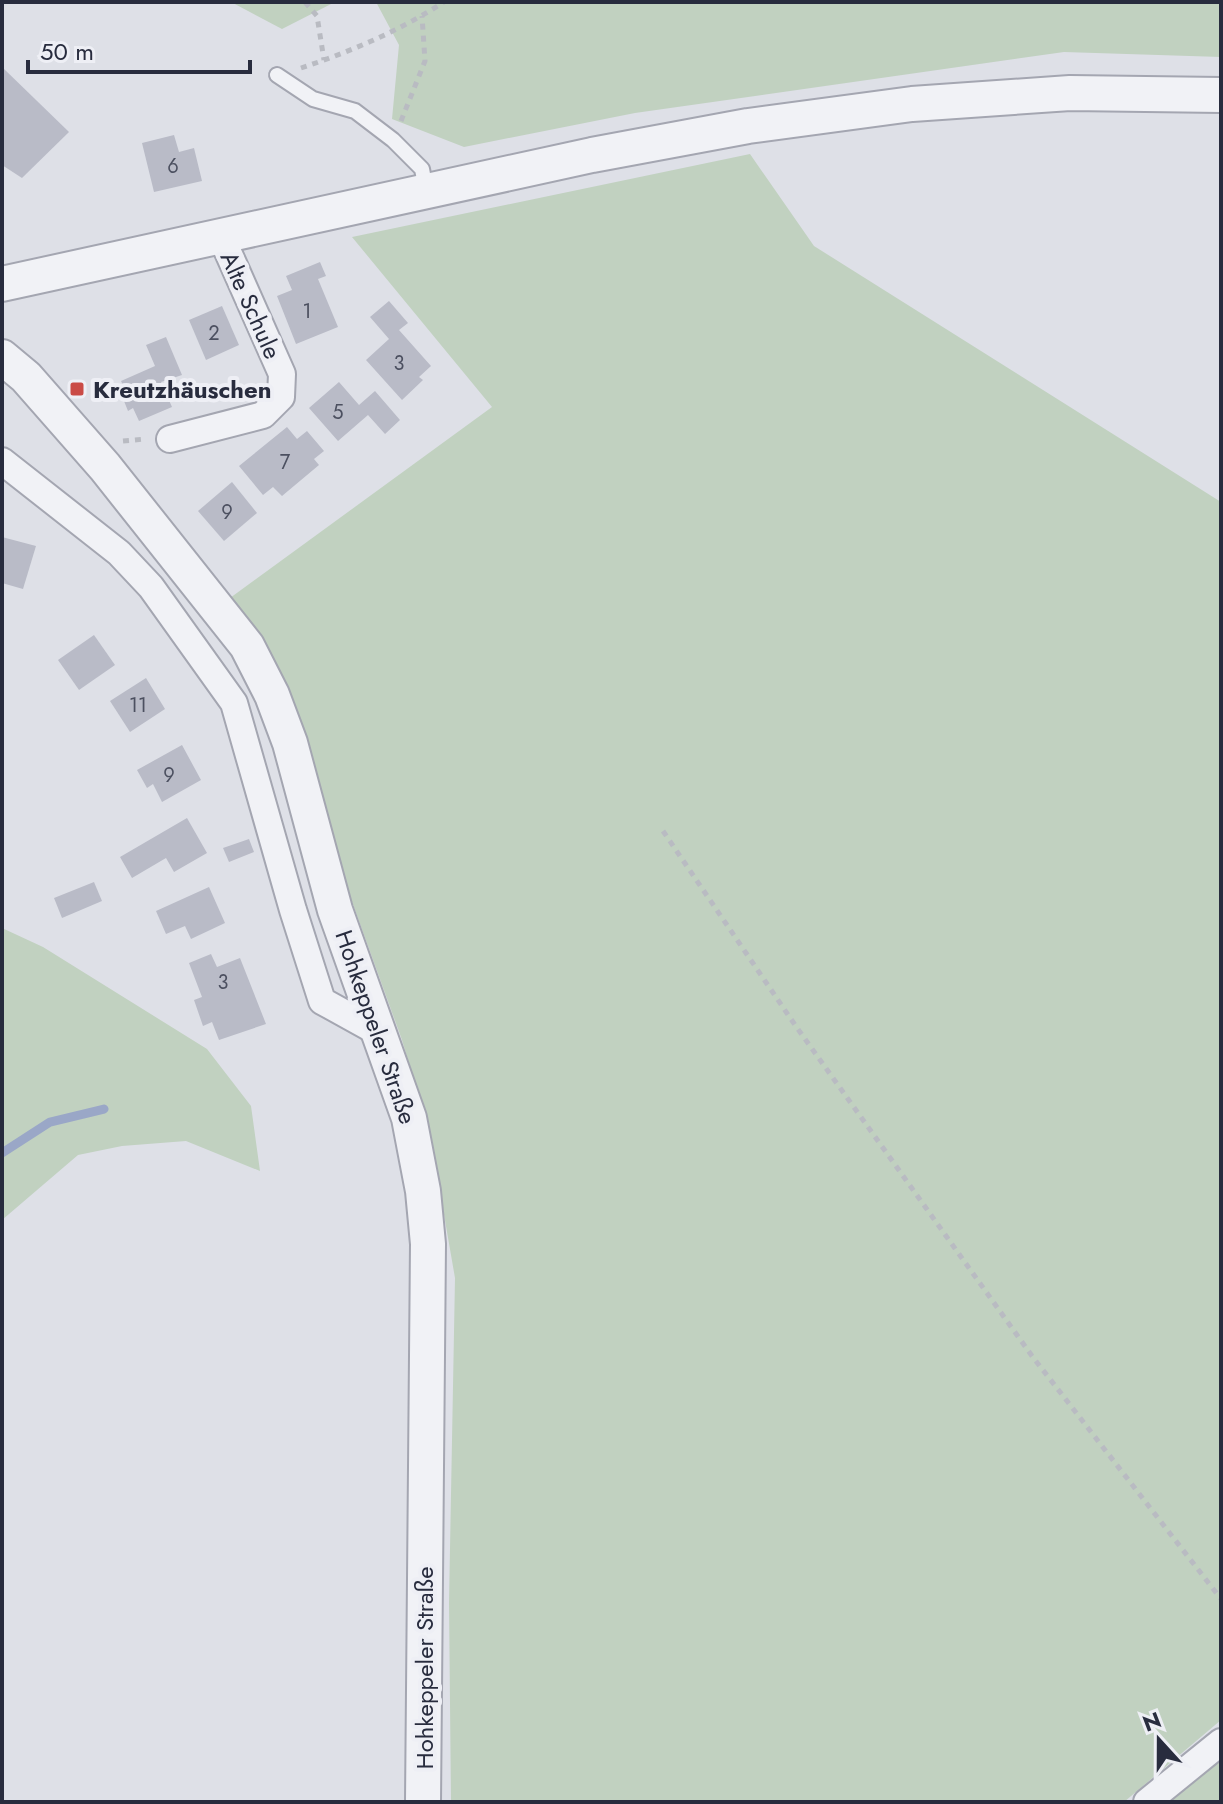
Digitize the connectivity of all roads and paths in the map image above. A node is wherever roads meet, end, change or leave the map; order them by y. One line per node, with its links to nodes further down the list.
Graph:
1 (305, 2): 4 (path)
2 (444, 2): 3 (path)
3 (422, 16): 4 (path); 7 (path)
4 (324, 60): 5 (path)
5 (277, 75): 7 (lane)
6 (1221, 95): 8 (street)
7 (393, 140): 8 (lane)
8 (426, 190): 9 (street)
9 (220, 234): 10 (street); 12 (street, Alte Schule)
10 (2, 284)
11 (2, 357): 15 (street, Hohkeppeler Straße)
12 (170, 439)
13 (2, 461): 15 (street)
14 (663, 831): 16 (path)
15 (380, 1033): 18 (street, Hohkeppeler Straße)
16 (1221, 1599)
17 (1221, 1742): 19 (street)
18 (423, 1802)
19 (1147, 1802)

